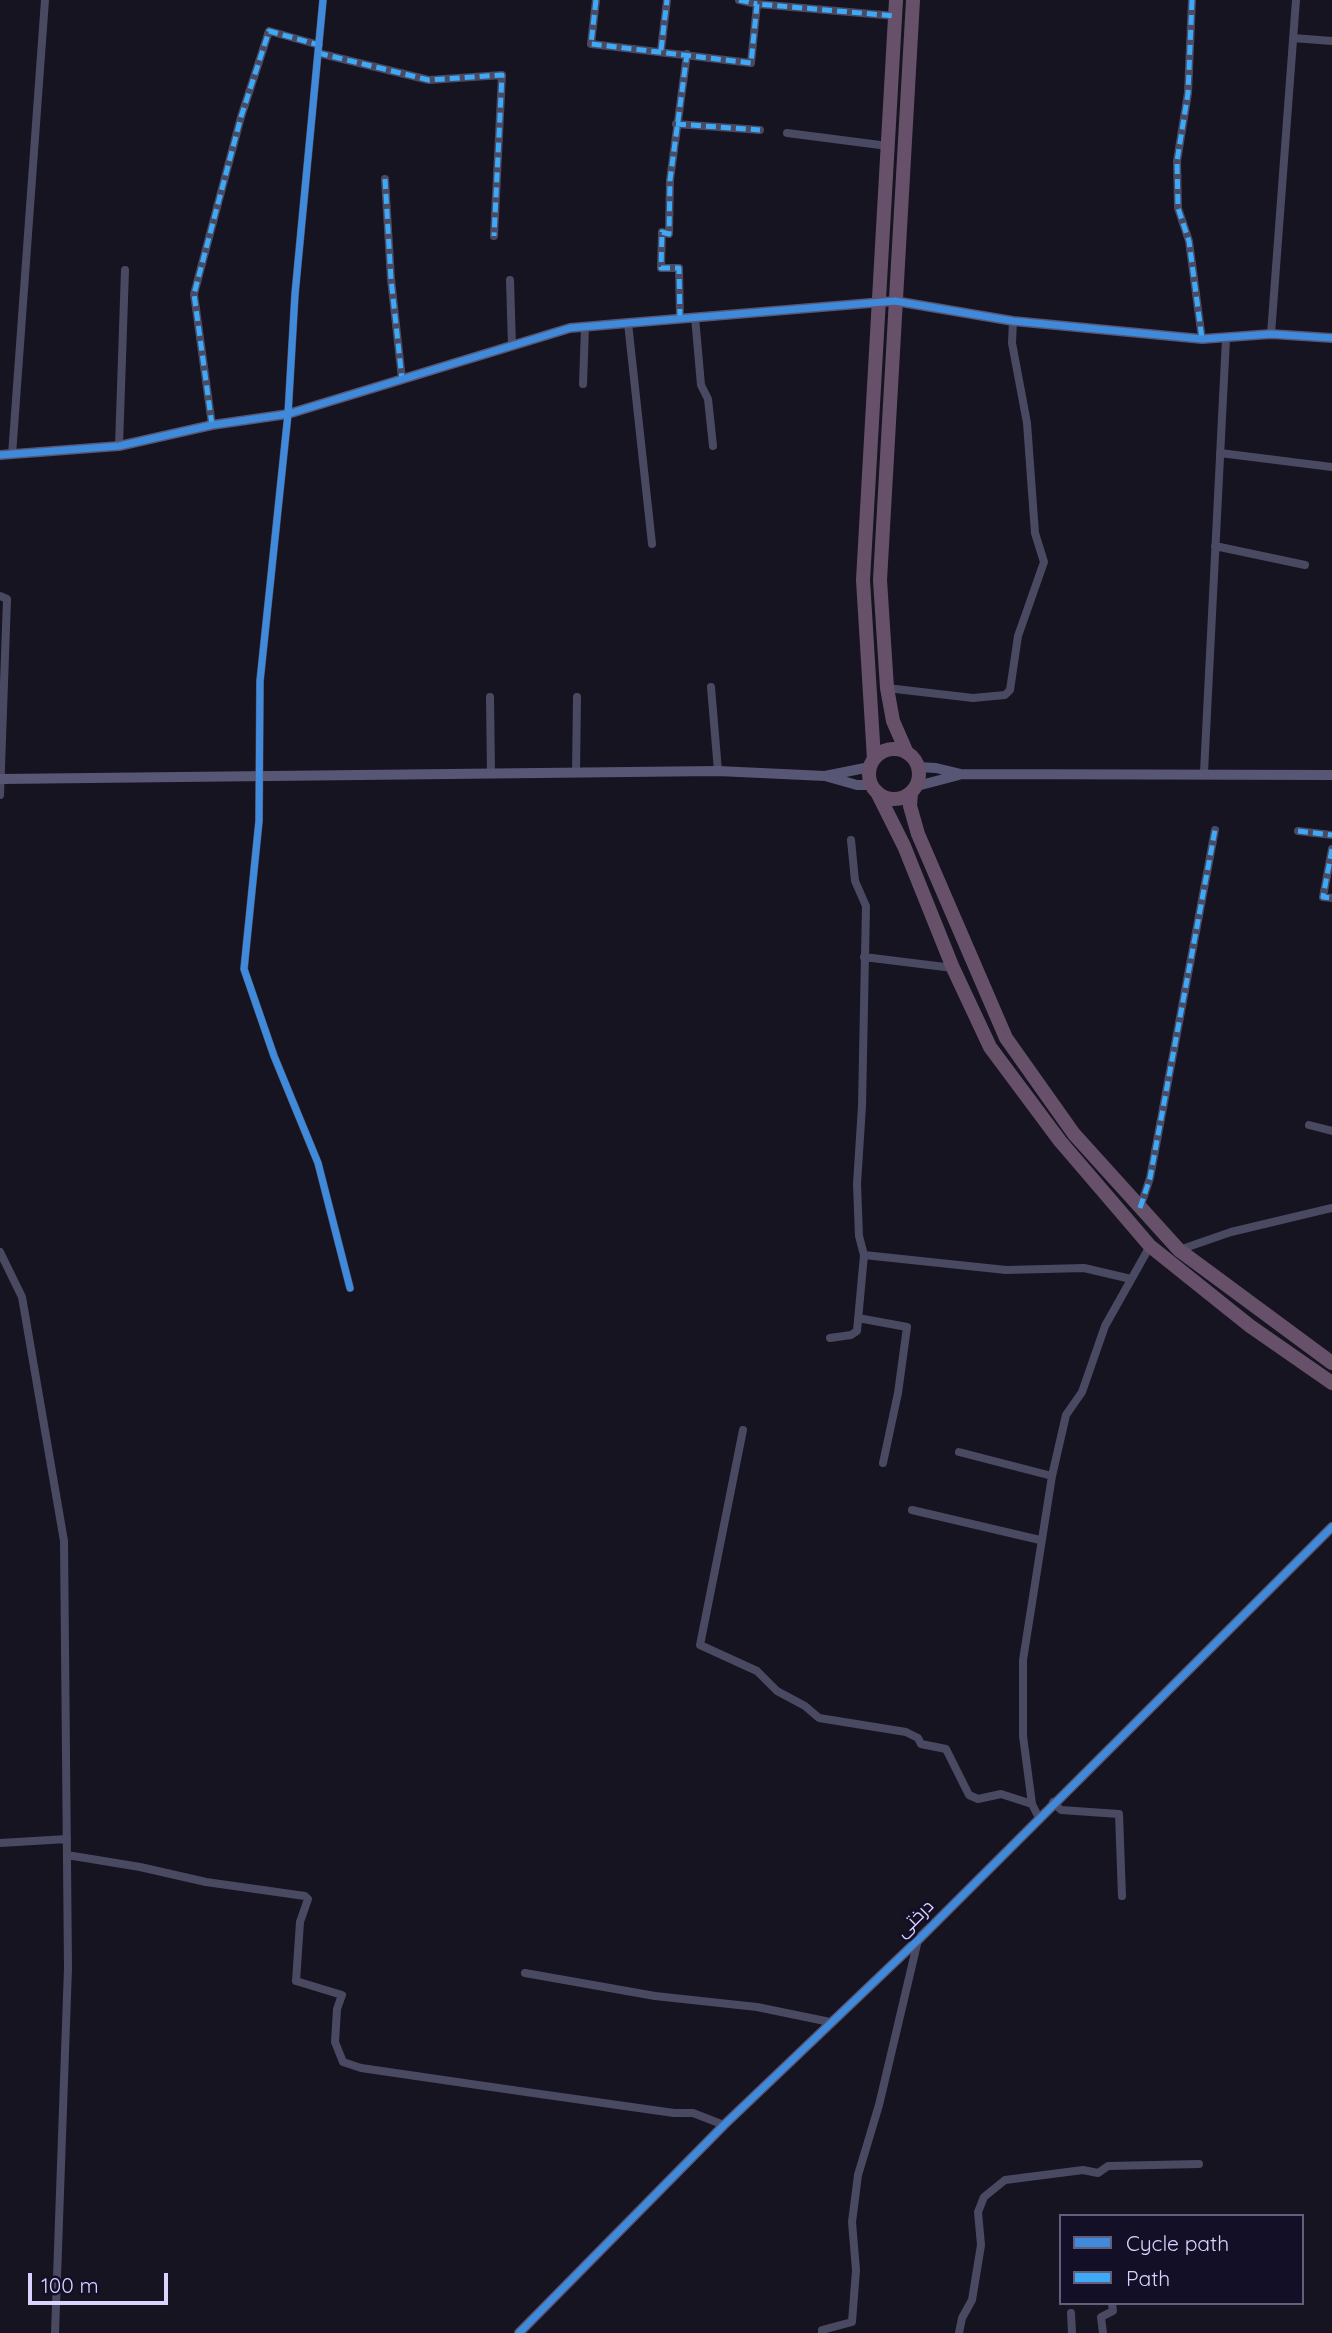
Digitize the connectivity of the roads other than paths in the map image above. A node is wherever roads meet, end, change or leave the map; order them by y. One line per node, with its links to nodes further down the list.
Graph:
1 (45, 0): 46 (street)
2 (323, 0): 15 (street)
3 (596, 0): 16 (street)
4 (667, 0): 16 (street)
5 (739, 0): 11 (street)
6 (896, 0): 12 (highway)
7 (913, 0): 26 (highway)
8 (1192, 0): 35 (street)
9 (1296, 0): 13 (street)
10 (795, 3): 11 (street); 12 (street)
11 (757, 4): 17 (street)
12 (895, 16): 21 (highway)
13 (1293, 38): 14 (street); 33 (street)
14 (1332, 41)
15 (318, 49): 23 (street); 40 (street); 41 (street)
16 (661, 50): 17 (street)
17 (687, 54): 18 (street)
18 (676, 124): 19 (street); 29 (street)
19 (760, 130)
20 (787, 133): 21 (street)
21 (888, 146): 27 (highway)
22 (385, 179): 38 (street)
23 (494, 236)
24 (125, 270): 42 (street)
25 (510, 281): 37 (street)
26 (895, 301): 27 (street); 30 (street); 53 (highway)
27 (878, 303): 28 (street); 57 (highway)
28 (695, 317): 29 (street); 43 (street)
29 (680, 318): 31 (street)
30 (1013, 321): 35 (street); 53 (street)
31 (628, 323): 32 (street); 48 (street)
32 (585, 327): 37 (street); 39 (street)
33 (1271, 334): 34 (street); 36 (street)
34 (1332, 338)
35 (1202, 339): 36 (street)
36 (1226, 340): 44 (street)
37 (512, 346): 38 (street)
38 (402, 379): 40 (street)
39 (583, 384)
40 (288, 414): 41 (street); 66 (street)
41 (212, 425): 42 (street)
42 (119, 446): 46 (street)
43 (713, 446)
44 (1220, 453): 47 (street); 49 (street)
45 (0, 455): 46 (street)
46 (12, 455)
47 (1332, 467)
48 (652, 544)
49 (1215, 546): 50 (street); 60 (street)
50 (1305, 565)
51 (0, 596): 67 (street)
52 (711, 687): 59 (street)
53 (887, 688): 56 (highway)
54 (490, 697): 62 (street)
55 (577, 697): 61 (street)
56 (907, 753): 57 (highway); 58 (highway)
57 (872, 763): 65 (street); 68 (highway)
58 (918, 767): 63 (street); 69 (highway)
59 (718, 771): 61 (street); 65 (street)
60 (1204, 772): 63 (street); 64 (street)
61 (576, 773): 62 (street)
62 (491, 774): 66 (street)
63 (961, 774): 69 (street)
64 (1332, 775)
65 (825, 776): 68 (street)
66 (258, 778): 67 (street); 88 (street)
67 (0, 779): 70 (street)
68 (874, 789): 69 (highway); 78 (highway)
69 (914, 789): 81 (highway)
70 (0, 795)
71 (1215, 830): 81 (street)
72 (1298, 831): 73 (street)
73 (1332, 835)
74 (851, 840): 77 (street)
75 (1332, 849): 76 (street)
76 (1332, 898)
77 (864, 957): 78 (street); 86 (street)
78 (953, 968): 83 (highway)
79 (1309, 1125): 80 (street)
80 (1332, 1131)
81 (1140, 1208): 84 (highway)
82 (1332, 1208): 84 (street)
83 (1150, 1246): 87 (street); 92 (highway)
84 (1178, 1250): 91 (highway)
85 (0, 1252): 103 (street)
86 (864, 1255): 87 (street); 89 (street)
87 (1131, 1279): 96 (street)
88 (350, 1288)
89 (858, 1318): 90 (street); 95 (street)
90 (830, 1338)
91 (1332, 1363)
92 (1332, 1382)
93 (743, 1430): 101 (street)
94 (960, 1452): 96 (street)
95 (883, 1463)
96 (1052, 1476): 99 (street)
97 (912, 1510): 99 (street)
98 (1332, 1527): 100 (street, درختی)
99 (1040, 1540): 101 (street)
100 (1053, 1802): 102 (street, درختی); 106 (street)
101 (1032, 1804): 102 (street)
102 (1038, 1816): 107 (street, درختی)
103 (67, 1839): 104 (street); 105 (street)
104 (0, 1843)
105 (67, 1855): 110 (street); 114 (street)
106 (1122, 1896)
107 (918, 1940): 109 (street, درختی); 116 (street)
108 (525, 1973): 109 (street)
109 (830, 2022): 110 (street, درختی)
110 (724, 2125): 115 (street, درختی)
111 (1199, 2164): 117 (street)
112 (1112, 2305): 119 (street)
113 (1071, 2313): 118 (street)
114 (55, 2333)
115 (519, 2333)
116 (822, 2333)
117 (960, 2333)
118 (1072, 2333)
119 (1103, 2333)

